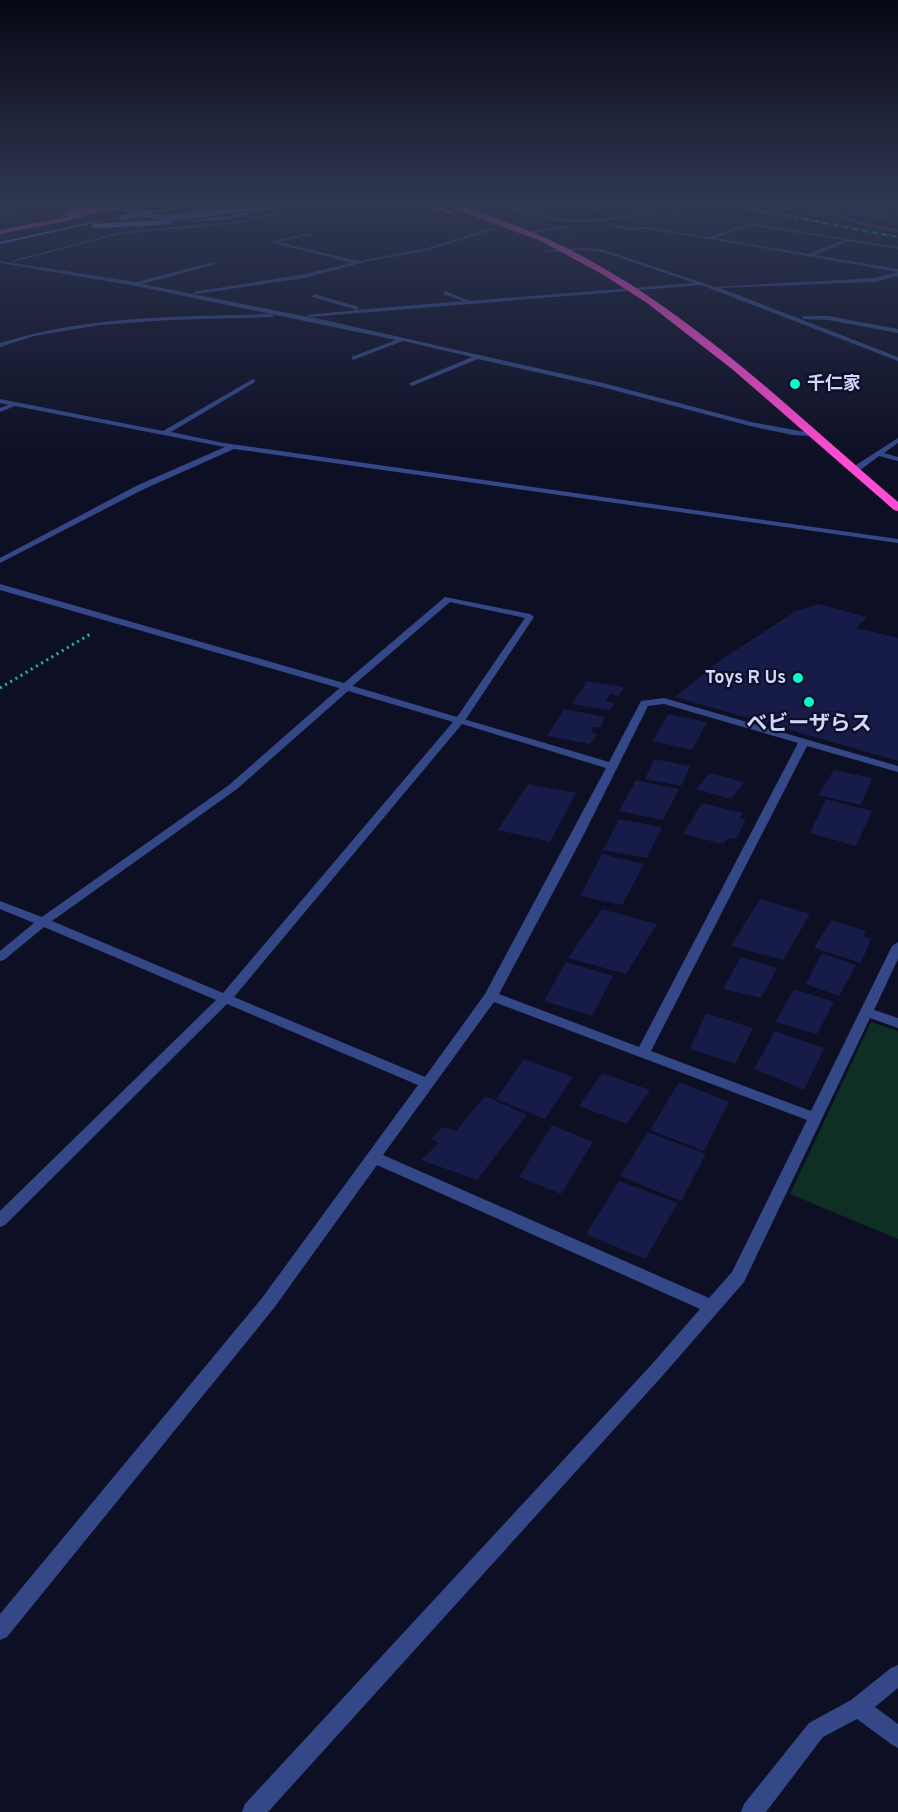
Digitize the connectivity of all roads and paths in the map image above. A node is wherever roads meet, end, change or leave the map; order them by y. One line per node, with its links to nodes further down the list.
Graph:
1 (154, 288): 8 (street)
2 (230, 288): 8 (street)
3 (609, 288): 7 (highway)
4 (630, 288): 5 (street); 7 (street); 16 (highway)
5 (638, 288)
6 (713, 288): 14 (street)
7 (613, 290): 11 (street); 16 (highway)
8 (185, 293): 13 (street)
9 (445, 293): 11 (street)
10 (314, 296): 12 (street)
11 (475, 303): 12 (street)
12 (367, 311): 13 (street)
13 (294, 316): 17 (street); 18 (street)
14 (798, 319): 15 (street); 21 (street)
15 (898, 331)
16 (693, 332): 28 (highway)
17 (402, 340): 19 (street); 20 (street)
18 (0, 345)
19 (477, 356): 23 (street); 28 (street)
20 (353, 358)
21 (898, 358)
22 (254, 381): 27 (street)
23 (412, 384)
24 (0, 401): 25 (street)
25 (13, 405): 26 (street); 27 (street)
26 (0, 410)
27 (163, 434): 30 (street)
28 (813, 434): 33 (highway)
29 (898, 440): 31 (street)
30 (233, 446): 35 (street); 36 (street)
31 (879, 454): 32 (street); 33 (street)
32 (898, 459)
33 (856, 470): 34 (highway)
34 (898, 508)
35 (898, 541)
36 (0, 561)
37 (0, 587): 38 (street)
38 (113, 620): 39 (street); 40 (path)
39 (346, 687): 41 (street); 41 (street); 46 (street)
40 (0, 688)
41 (460, 720): 43 (street); 50 (street)
42 (804, 742): 43 (street); 44 (street); 53 (street)
43 (612, 766): 49 (street)
44 (898, 769)
45 (0, 905): 46 (street)
46 (43, 922): 48 (street); 50 (street)
47 (898, 946): 51 (street)
48 (0, 957)
49 (492, 996): 53 (street); 54 (street)
50 (227, 997): 54 (street); 57 (street)
51 (866, 1012): 52 (street); 55 (street)
52 (898, 1023)
53 (643, 1053): 55 (street)
54 (426, 1083): 56 (street)
55 (815, 1118): 58 (street)
56 (373, 1157): 58 (street); 59 (street)
57 (0, 1221)
58 (712, 1307): 63 (street)
59 (0, 1630)
60 (898, 1675): 61 (street)
61 (858, 1707): 62 (street); 64 (street)
62 (898, 1737)
63 (253, 1812)
64 (752, 1812)

